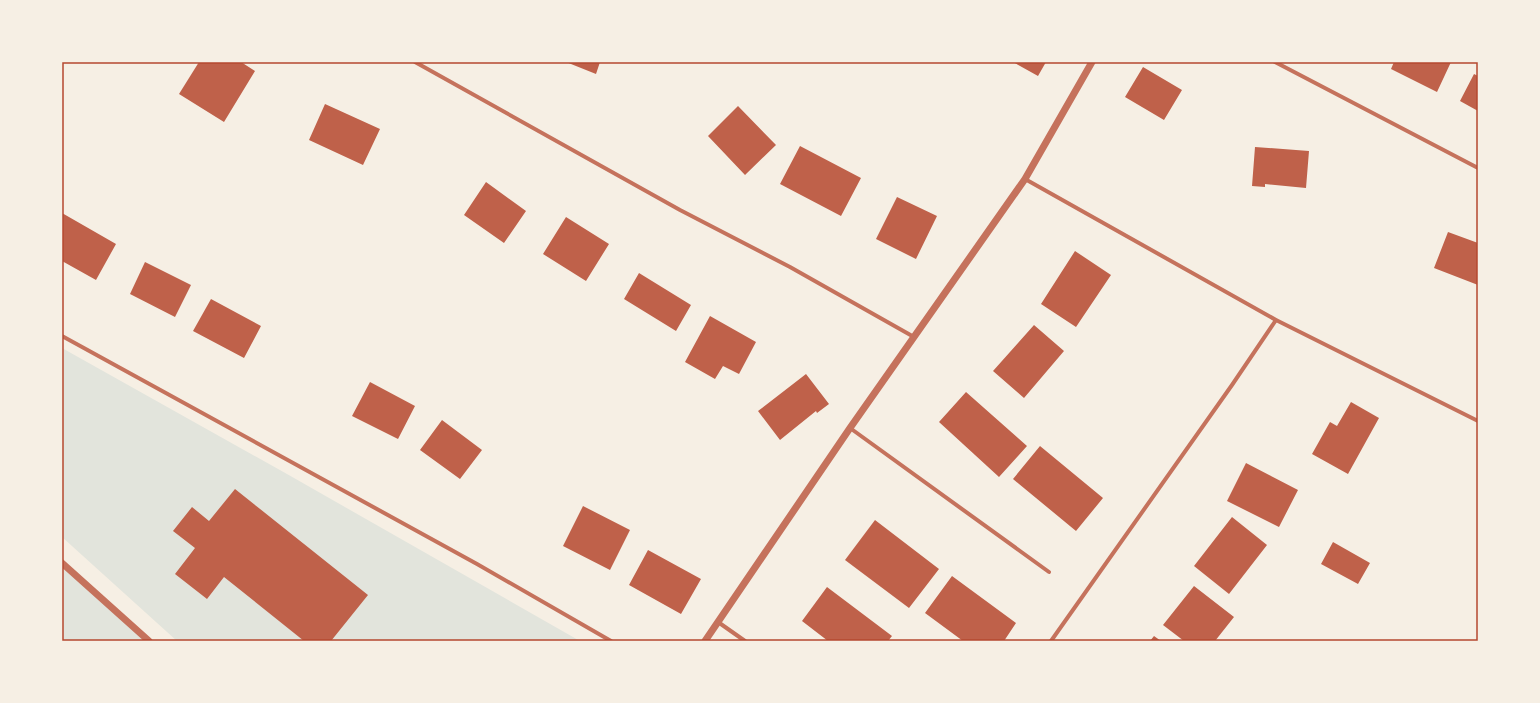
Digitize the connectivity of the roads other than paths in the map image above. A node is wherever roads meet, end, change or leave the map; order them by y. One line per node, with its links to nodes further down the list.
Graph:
1 (415, 62): 8 (street)
2 (1092, 62): 5 (street)
3 (1274, 62): 4 (street)
4 (1478, 168)
5 (1025, 179): 6 (street); 8 (street)
6 (1276, 320): 9 (street); 18 (street)
7 (62, 336): 15 (street)
8 (914, 337): 10 (street)
9 (1478, 421)
10 (850, 428): 12 (street); 13 (street)
11 (62, 563): 14 (street)
12 (1049, 572)
13 (718, 622): 16 (street); 17 (street)
14 (149, 641)
15 (611, 641)
16 (705, 641)
17 (745, 641)
18 (1051, 641)

